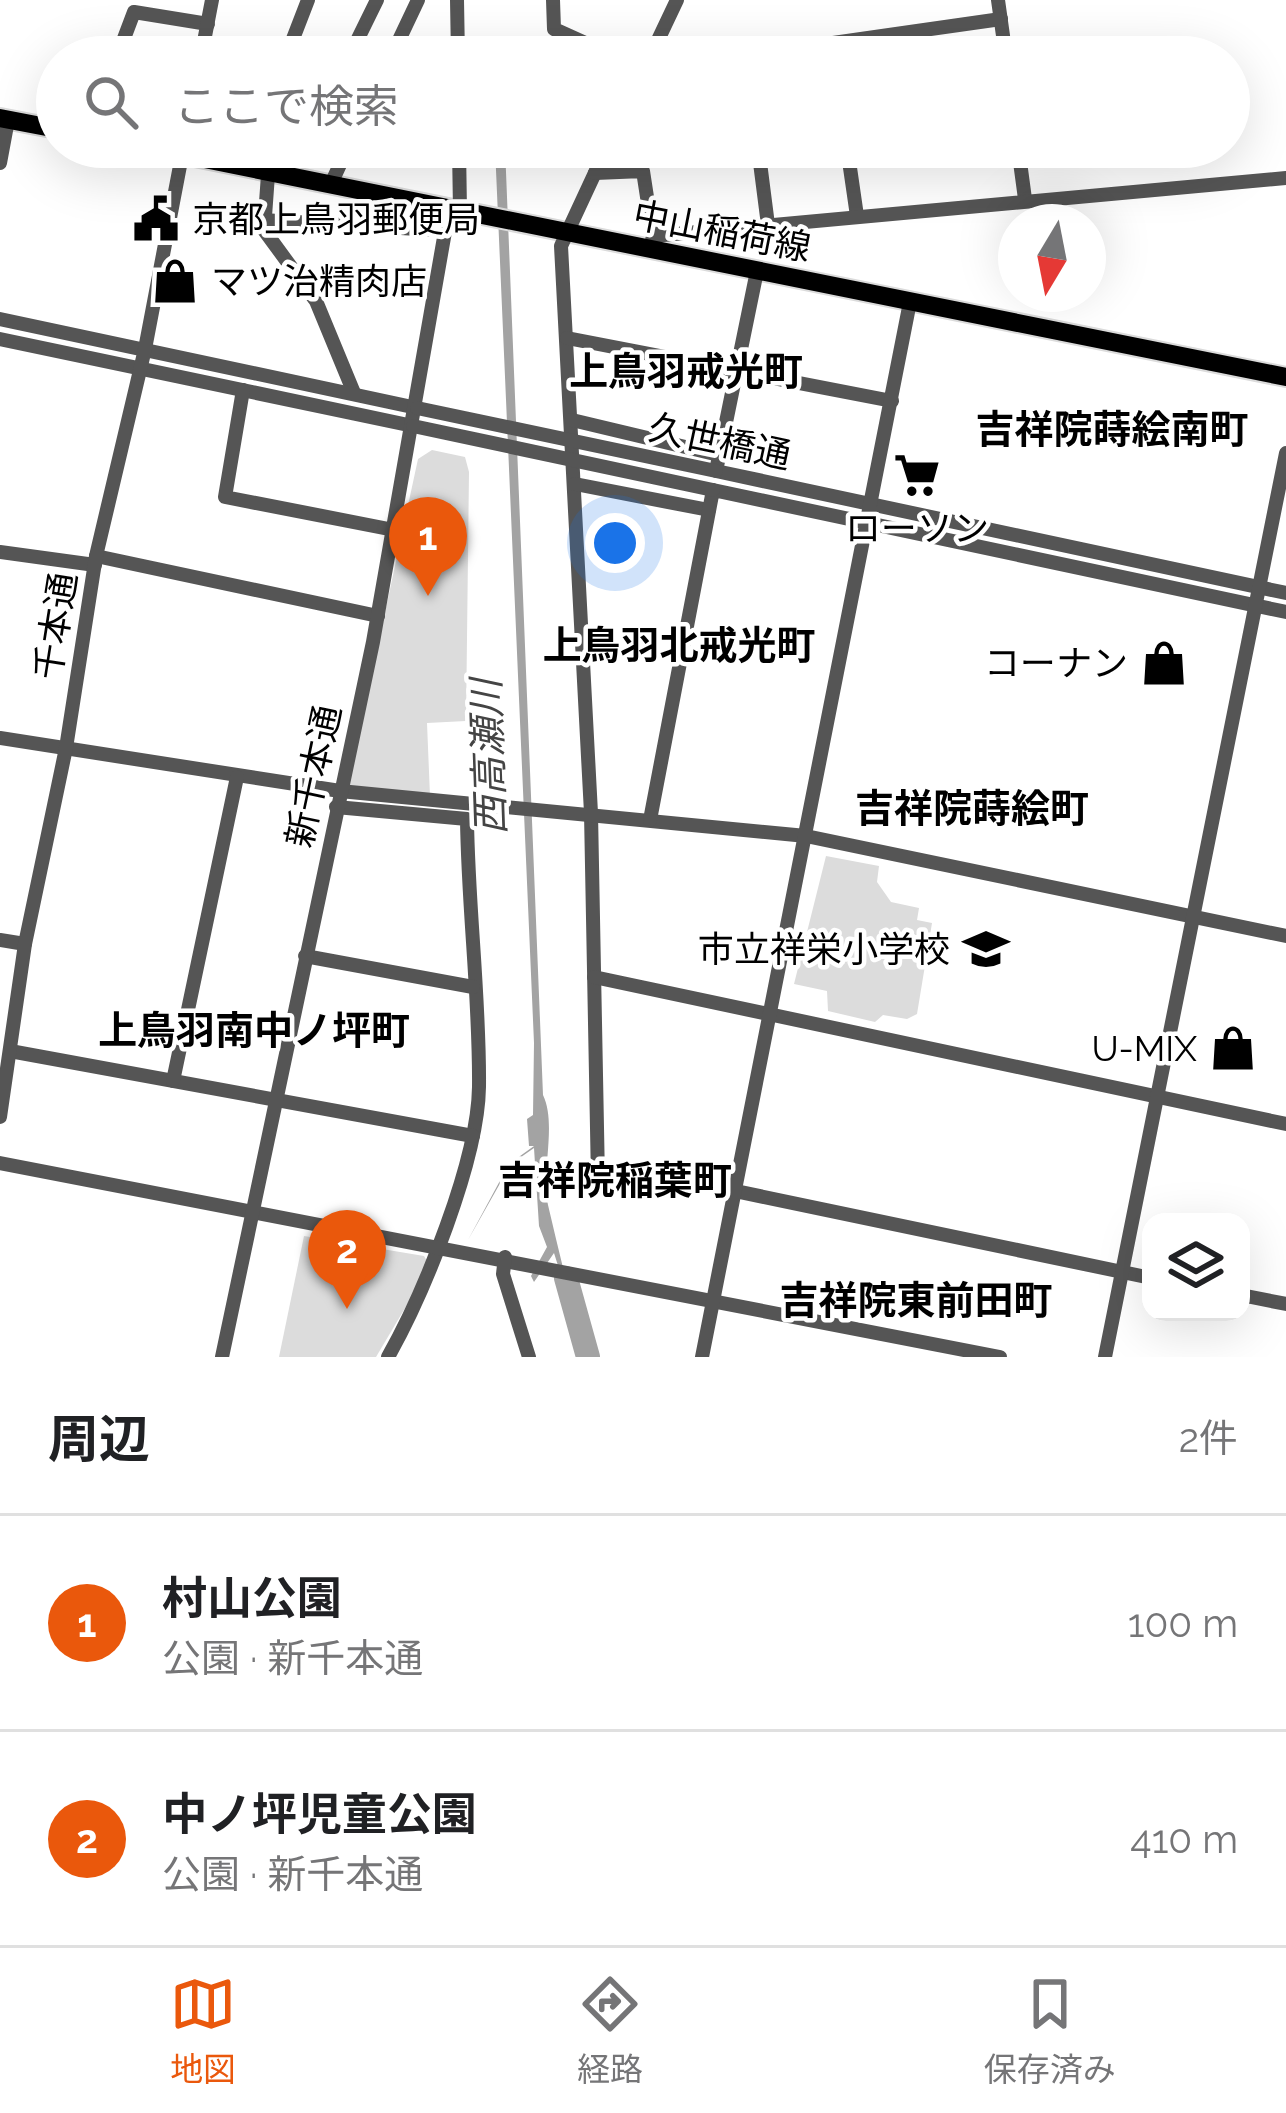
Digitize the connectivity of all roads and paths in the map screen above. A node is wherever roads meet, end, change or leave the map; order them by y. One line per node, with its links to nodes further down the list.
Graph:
1 (212, 0): 10 (street)
2 (308, 0): 13 (street)
3 (377, 0): 14 (street)
4 (418, 0): 15 (street)
5 (457, 0): 16 (street)
6 (553, 0): 17 (street)
7 (677, 0): 18 (street)
8 (998, 0): 9 (street)
9 (1001, 20): 19 (street); 20 (street)
10 (208, 24): 11 (street); 12 (street)
11 (125, 36)
12 (205, 36)
13 (294, 36)
14 (360, 36)
15 (401, 36)
16 (458, 36)
17 (570, 36)
18 (660, 36)
19 (886, 36)
20 (1003, 36)
21 (4, 119): 22 (main road); 23 (street)
22 (36, 125)
23 (0, 164)
24 (180, 168): 50 (street, 千本通)
25 (254, 168): 33 (main road, 中山稲荷線)
26 (266, 168): 33 (street)
27 (338, 168): 36 (street)
28 (461, 168): 38 (street)
29 (598, 168): 34 (street)
30 (761, 168): 41 (street)
31 (850, 168): 39 (street)
32 (1020, 168): 37 (street)
33 (266, 171): 36 (main road, 中山稲荷線); 40 (street)
34 (595, 173): 43 (street); 44 (street)
35 (1286, 178): 37 (street)
36 (331, 184): 38 (main road, 中山稲荷線)
37 (1024, 199): 39 (street)
38 (465, 212): 42 (street); 43 (main road, 中山稲荷線)
39 (857, 217): 41 (street)
40 (262, 220): 42 (street); 55 (street)
41 (768, 225): 44 (street)
42 (446, 226): 57 (street, 新千本通)
43 (567, 232): 44 (main road, 中山稲荷線); 48 (street)
44 (652, 243): 45 (main road, 中山稲荷線)
45 (757, 271): 46 (main road, 中山稲荷線); 52 (street)
46 (910, 302): 53 (main road, 中山稲荷線); 56 (street)
47 (0, 319): 50 (street, 久世橋通)
48 (567, 338): 52 (street); 58 (street)
49 (0, 339): 51 (street, 久世橋通)
50 (146, 349): 51 (street, 千本通); 55 (street, 久世橋通)
51 (140, 368): 54 (street, 久世橋通); 69 (street, 千本通)
52 (736, 370): 56 (street); 61 (street)
53 (1286, 377)
54 (243, 390): 59 (street, 久世橋通); 67 (street)
55 (354, 393): 57 (street, 久世橋通)
56 (892, 401): 64 (street)
57 (417, 408): 59 (street, 新千本通); 61 (street, 久世橋通, bridge)
58 (572, 421): 61 (street); 62 (street)
59 (413, 426): 63 (street, 久世橋通, bridge); 67 (street, 新千本通)
60 (1286, 453): 70 (street)
61 (718, 463): 64 (street, 久世橋通)
62 (575, 484): 65 (street); 79 (street)
63 (713, 490): 65 (street); 66 (street, 久世橋通)
64 (874, 504): 66 (street); 70 (street, 久世橋通)
65 (709, 510): 80 (street)
66 (870, 523): 72 (street, 久世橋通); 81 (street)
67 (394, 530): 74 (street, 新千本通)
68 (0, 552): 69 (street)
69 (96, 561): 74 (street); 76 (street, 千本通)
70 (1259, 587): 71 (street, 久世橋通); 72 (street)
71 (1286, 593)
72 (1256, 605): 73 (street, 久世橋通); 82 (street)
73 (1286, 612)
74 (378, 616): 78 (street, 新千本通)
75 (0, 738): 76 (street)
76 (66, 748): 77 (street); 85 (street, 千本通)
77 (237, 777): 78 (street); 91 (street)
78 (338, 799): 79 (street); 86 (street, 新千本通); 88 (street)
79 (591, 813): 80 (street); 87 (street)
80 (650, 820): 81 (street)
81 (806, 836): 82 (street); 89 (street)
82 (1194, 915): 83 (street); 92 (street)
83 (1286, 936)
84 (0, 940): 85 (street)
85 (25, 944): 90 (street, 千本通)
86 (305, 956): 88 (street); 93 (street, 新千本通)
87 (594, 977): 89 (street); 98 (street)
88 (472, 987): 96 (street)
89 (771, 1014): 92 (street); 98 (street)
90 (10, 1051): 91 (street); 94 (street, 千本通)
91 (173, 1081): 93 (street)
92 (1157, 1097): 95 (street); 102 (street)
93 (275, 1100): 96 (street); 99 (street, 新千本通)
94 (0, 1118)
95 (1286, 1124)
96 (473, 1136): 100 (street)
97 (0, 1163): 99 (street)
98 (736, 1194): 102 (street); 105 (street)
99 (252, 1210): 100 (street); 108 (street, 新千本通)
100 (442, 1246): 101 (street); 109 (street)
101 (505, 1257): 105 (street); 110 (street)
102 (1125, 1273): 103 (street); 113 (street)
103 (1142, 1276)
104 (1250, 1297): 106 (street)
105 (714, 1299): 107 (street); 111 (street)
106 (1286, 1304)
107 (920, 1349): 112 (street)
108 (223, 1357)
109 (388, 1357)
110 (529, 1357)
111 (702, 1357)
112 (1000, 1357)
113 (1105, 1357)

